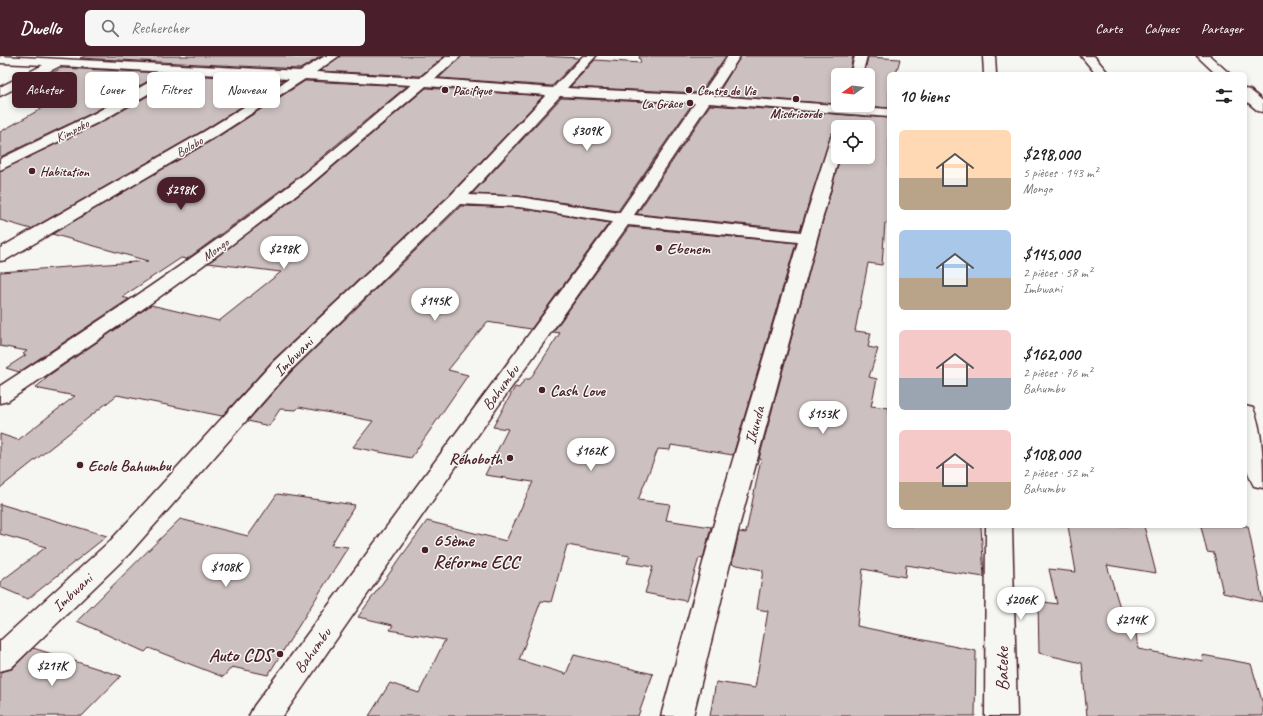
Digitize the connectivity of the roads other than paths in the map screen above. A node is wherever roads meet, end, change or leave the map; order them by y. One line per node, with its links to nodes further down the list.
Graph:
1 (71, 56): 12 (street)
2 (204, 56): 14 (street, Kimpoko)
3 (333, 56): 18 (street, Bolobo)
4 (455, 56): 19 (street, Mongo)
5 (590, 56): 21 (street, Imbwani)
6 (734, 56): 22 (street, Bahumbu)
7 (861, 56): 13 (street)
8 (989, 56): 15 (street)
9 (1087, 56): 16 (street)
10 (1203, 56): 17 (street)
11 (0, 59): 12 (street)
12 (58, 62): 14 (street); 20 (street)
13 (858, 68)
14 (179, 70): 18 (street); 25 (street, Kimpoko)
15 (990, 72)
16 (1101, 72)
17 (1222, 72)
18 (299, 76): 19 (street); 29 (street, Bolobo)
19 (423, 82): 21 (street); 30 (street, Mongo)
20 (0, 92)
21 (558, 92): 22 (street); 26 (street, Imbwani)
22 (706, 99): 24 (street); 27 (street, Bahumbu)
23 (887, 113): 24 (street)
24 (844, 118): 28 (street, Ikunda)
25 (0, 165)
26 (456, 199): 27 (street); 34 (street, Imbwani)
27 (623, 219): 28 (street); 35 (street, Bahumbu)
28 (808, 238): 36 (street, Ikunda)
29 (0, 256)
30 (0, 396)
31 (1247, 420): 32 (street)
32 (1263, 480)
33 (999, 528): 37 (street, Bateke)
34 (0, 660)
35 (265, 716)
36 (677, 716)
37 (1001, 716)

